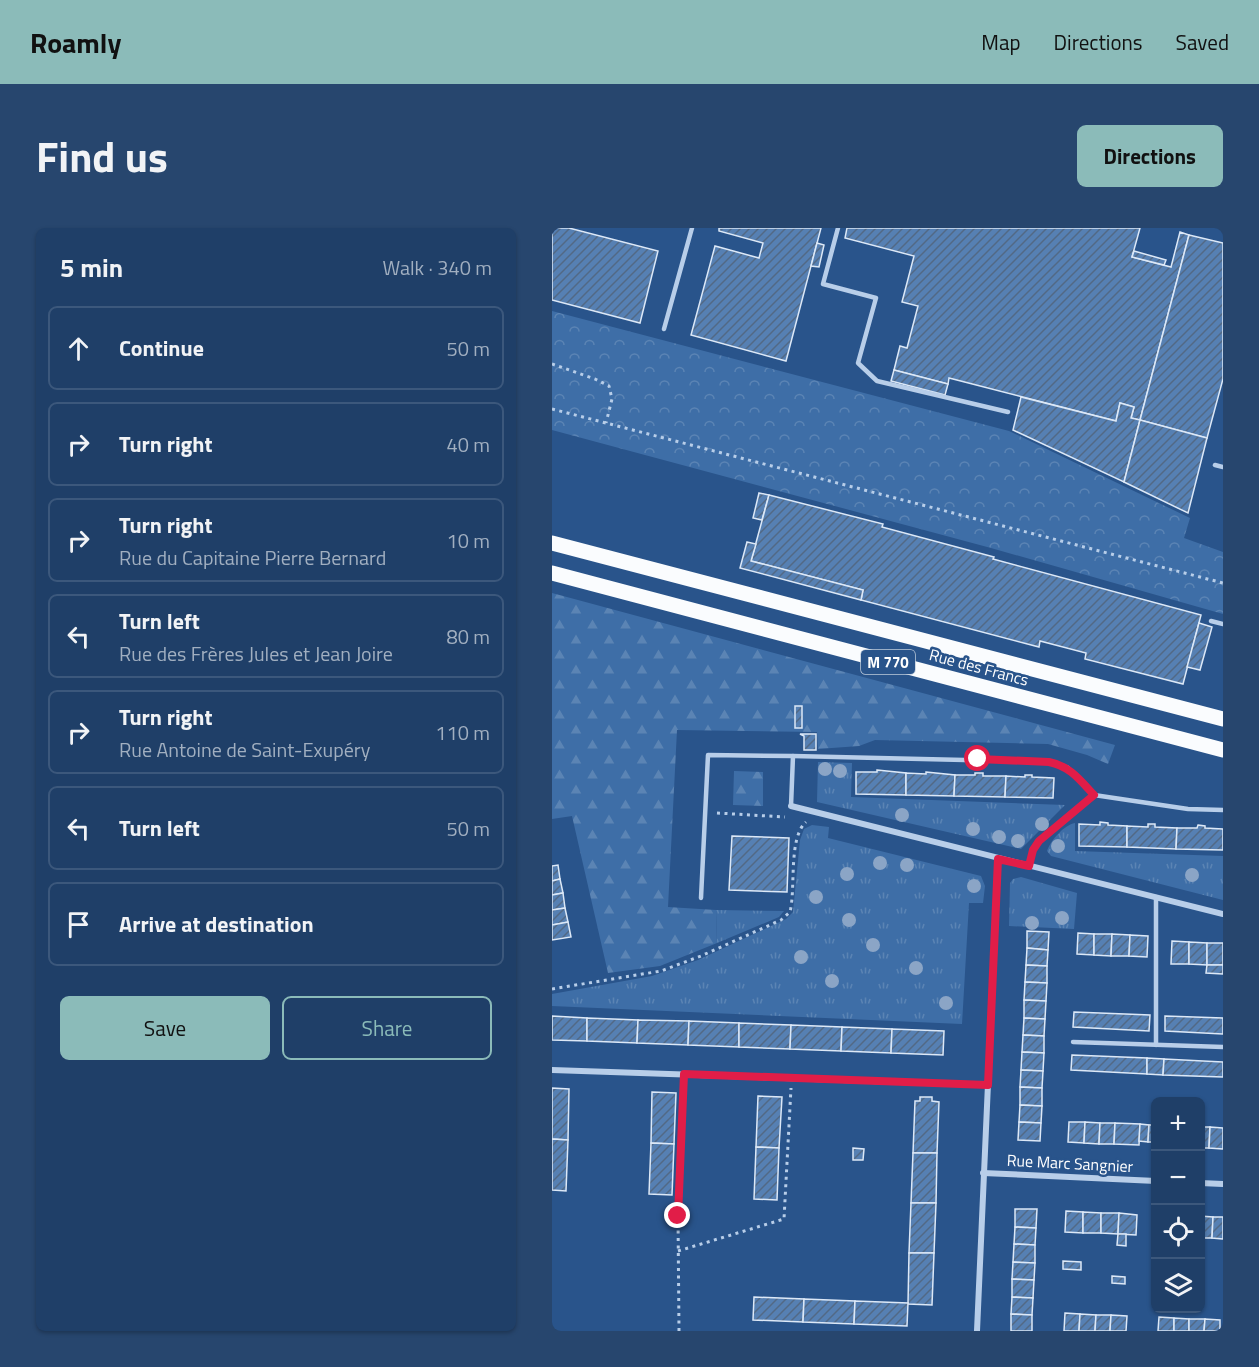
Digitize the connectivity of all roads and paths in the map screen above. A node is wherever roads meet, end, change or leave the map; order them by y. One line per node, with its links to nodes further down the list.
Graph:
1 (692, 228): 3 (lane)
2 (838, 228): 6 (lane)
3 (664, 329)
4 (552, 364): 7 (path)
5 (552, 409): 7 (path)
6 (1008, 412)
7 (606, 423): 12 (path)
8 (1215, 465): 9 (lane)
9 (1223, 467)
10 (552, 543): 15 (main road, Rue des Francs / M 770)
11 (552, 573): 16 (main road, Rue des Francs / M 770)
12 (1223, 583)
13 (1211, 621): 14 (lane)
14 (1223, 624)
15 (1223, 719)
16 (1223, 750)
17 (793, 756): 18 (lane); 19 (lane); 22 (lane)
18 (1094, 795): 20 (lane); 27 (lane)
19 (790, 806): 21 (street)
20 (1223, 810)
21 (812, 811): 25 (path); 26 (street)
22 (705, 813): 23 (path); 29 (lane)
23 (789, 817)
24 (795, 822): 25 (path)
25 (801, 827): 31 (path)
26 (998, 859): 27 (street); 38 (street)
27 (1029, 866): 28 (street)
28 (1156, 897): 30 (street); 33 (lane)
29 (702, 898)
30 (1223, 914)
31 (552, 989)
32 (1073, 1042): 33 (lane)
33 (1156, 1045): 34 (lane)
34 (1223, 1047)
35 (552, 1070): 36 (street)
36 (684, 1074): 37 (street); 43 (path)
37 (792, 1077): 38 (street); 43 (path)
38 (988, 1085): 39 (street)
39 (983, 1173): 40 (street, Rue Marc Sangnier); 45 (street)
40 (1151, 1181)
41 (1205, 1183): 42 (street)
42 (1223, 1184)
43 (678, 1251): 44 (path)
44 (679, 1331)
45 (977, 1331)

